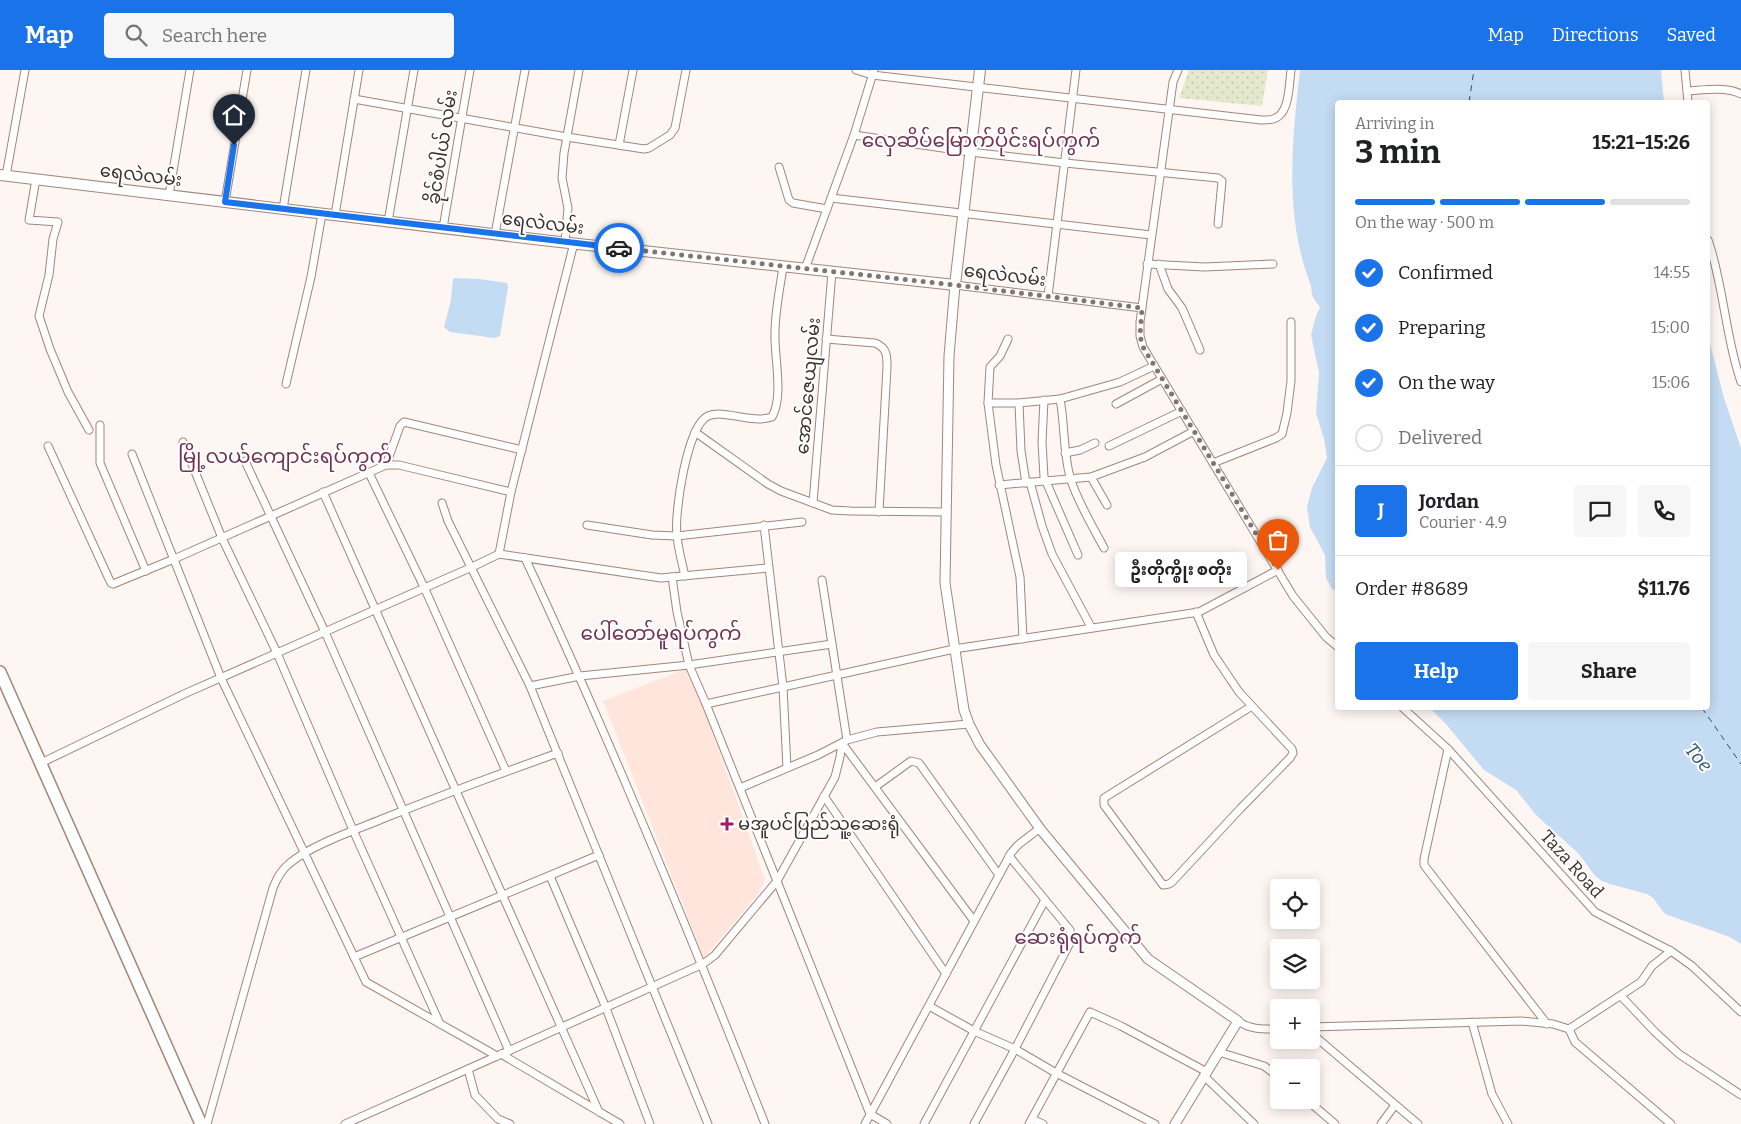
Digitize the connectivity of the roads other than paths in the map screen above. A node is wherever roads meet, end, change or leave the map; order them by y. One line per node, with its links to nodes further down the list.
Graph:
1 (25, 70): 36 (street)
2 (190, 70): 38 (street)
3 (247, 70): 40 (street)
4 (306, 70): 41 (street)
5 (359, 70): 23 (street)
6 (414, 70): 25 (street)
7 (470, 70): 27 (street, ခိုင်စံပါယ် လမ်း)
8 (525, 70): 28 (street)
9 (579, 70): 30 (street)
10 (633, 70): 31 (street)
11 (686, 70): 31 (street)
12 (856, 70): 18 (street)
13 (980, 70): 19 (main road)
14 (1076, 70): 22 (street)
15 (1178, 70): 26 (street)
16 (1291, 70): 26 (street)
17 (1685, 70): 20 (street)
18 (873, 72): 19 (street); 29 (street)
19 (978, 88): 22 (street); 32 (main road)
20 (1687, 91): 21 (street); 24 (street)
21 (1741, 94)
22 (1073, 98): 26 (street); 33 (street)
23 (354, 99): 25 (street); 45 (street)
24 (1688, 100)
25 (407, 108): 27 (street); 46 (street)
26 (1169, 109): 35 (street)
27 (462, 118): 28 (street); 49 (street, ခိုင်စံပါယ် လမ်း)
28 (515, 128): 30 (street); 50 (street)
29 (854, 134): 32 (street); 39 (street)
30 (567, 137): 31 (street); 52 (street)
31 (619, 145)
32 (970, 152): 33 (street); 44 (main road)
33 (1065, 163): 35 (street); 47 (street)
34 (779, 167): 42 (street)
35 (1159, 172): 48 (street); 51 (street)
36 (3, 175): 37 (main road, ရေလဲလမ်း)
37 (36, 179): 38 (main road, ရေလဲလမ်း); 78 (street)
38 (169, 195): 40 (main road, ရေလဲလမ်း)
39 (831, 198): 42 (street); 44 (street)
40 (225, 202): 41 (main road, ရေလဲလမ်း)
41 (283, 209): 43 (main road, ရေလဲလမ်း)
42 (827, 209): 58 (street)
43 (322, 214): 45 (main road, ရေလဲလမ်း); 70 (street)
44 (963, 214): 47 (street); 60 (main road)
45 (335, 215): 46 (main road, ရေလဲလမ်း)
46 (388, 222): 49 (main road, ရေလဲလမ်း)
47 (1057, 224): 51 (street); 61 (street)
48 (1218, 224)
49 (444, 228): 50 (main road, ရေလဲလမ်း)
50 (495, 234): 52 (main road, ရေလဲလမ်း)
51 (1151, 235): 54 (street)
52 (569, 243): 57 (main road, ရေလဲလမ်း); 85 (street)
53 (1710, 246): 69 (street)
54 (1147, 264): 55 (street); 62 (street)
55 (1159, 264): 56 (street); 66 (street)
56 (1273, 264)
57 (783, 267): 58 (main road, ရေလဲလမ်း); 80 (street)
58 (805, 269): 59 (main road, ရေလဲလမ်း)
59 (832, 272): 60 (main road, ရေလဲလမ်း); 64 (street, အောင်ဇေယျလမ်း)
60 (955, 285): 61 (street, ရေလဲလမ်း); 103 (street)
61 (1048, 296): 62 (street, ရေလဲလမ်း)
62 (1142, 308): 67 (street)
63 (1291, 322): 89 (street)
64 (826, 339): 100 (street, အောင်ဇေယျလမ်း); 102 (street)
65 (1008, 339): 73 (street)
66 (1200, 350)
67 (1154, 366): 68 (street); 71 (street)
68 (1162, 379): 75 (street); 76 (street)
69 (1741, 382)
70 (286, 384)
71 (1060, 399): 72 (street); 86 (street)
72 (1044, 400): 74 (street); 94 (street)
73 (988, 403): 74 (street); 96 (street)
74 (1019, 403): 95 (street)
75 (1116, 404)
76 (1182, 411): 79 (street); 84 (street)
77 (100, 425): 118 (street)
78 (89, 430)
79 (1194, 431): 89 (street); 92 (street)
80 (694, 432): 100 (street); 108 (street)
81 (184, 442): 109 (street)
82 (1095, 443): 86 (street)
83 (48, 446): 118 (street)
84 (1109, 446)
85 (522, 450): 90 (street); 98 (street)
86 (1065, 453): 93 (street)
87 (132, 454): 114 (street)
88 (246, 461): 104 (street)
89 (1213, 463): 117 (street)
90 (386, 466): 91 (street); 98 (street)
91 (370, 473): 97 (street); 122 (street)
92 (1091, 477): 93 (street); 101 (street)
93 (1070, 479): 94 (street); 110 (street)
94 (1047, 481): 95 (street); 112 (street)
95 (1028, 482): 96 (street); 125 (street)
96 (999, 485): 127 (street)
97 (324, 492): 104 (street); 123 (street)
98 (511, 492): 111 (street)
99 (442, 503): 115 (street)
100 (813, 503): 102 (street)
101 (1107, 505)
102 (879, 512): 103 (street)
103 (946, 512): 130 (street)
104 (272, 515): 109 (street); 126 (street)
105 (802, 522): 107 (street)
106 (586, 525): 108 (street)
107 (764, 525): 108 (street); 116 (street)
108 (677, 536): 119 (street)
109 (222, 538): 114 (street); 132 (street)
110 (1104, 548)
111 (499, 554): 113 (street); 115 (street)
112 (1078, 555)
113 (525, 558): 120 (street); 136 (street)
114 (174, 559): 118 (street); 137 (street)
115 (472, 568): 122 (street); 138 (street)
116 (768, 568): 119 (street); 131 (street)
117 (1278, 570): 124 (street); 129 (street)
118 (146, 571)
119 (685, 576): 120 (street)
120 (672, 578): 133 (street)
121 (822, 580): 128 (street)
122 (424, 587): 123 (street); 149 (street)
123 (376, 609): 126 (street); 152 (street)
124 (1196, 612): 125 (street); 141 (street)
125 (1091, 628): 127 (street)
126 (326, 632): 132 (street); 154 (street)
127 (1023, 639): 130 (street)
128 (832, 644): 131 (street); 135 (street)
129 (1335, 644)
130 (954, 649): 135 (street); 143 (street)
131 (778, 652): 133 (street); 139 (street)
132 (277, 653): 137 (street); 156 (street)
133 (689, 665): 136 (street); 140 (street)
134 (0, 672): 147 (main road)
135 (837, 675): 139 (street); 144 (street)
136 (580, 676): 138 (street); 170 (street)
137 (221, 678): 147 (street); 157 (street)
138 (530, 686): 146 (street)
139 (783, 687): 140 (street); 148 (street)
140 (706, 704): 151 (street)
141 (1252, 706): 141 (street)
142 (1405, 710): 145 (street, Taza Road)
143 (969, 724): 144 (street); 155 (street)
144 (845, 741): 148 (street); 150 (street); 153 (street)
145 (1448, 749): 168 (street, Taza Road); 180 (street)
146 (558, 754): 149 (street); 158 (street)
147 (41, 763): 201 (main road)
148 (788, 768): 151 (street)
149 (506, 771): 152 (street)
150 (875, 787): 160 (street); 166 (street)
151 (740, 788): 162 (street)
152 (456, 790): 154 (street); 163 (street)
153 (824, 796): 162 (street); 171 (street)
154 (404, 810): 156 (street); 165 (street)
155 (1040, 828): 159 (street); 177 (street)
156 (353, 830): 157 (street); 167 (street)
157 (305, 853): 169 (street); 202 (street)
158 (599, 855): 161 (street); 172 (street)
159 (1009, 856): 160 (street); 164 (street)
160 (999, 875): 166 (street)
161 (550, 876): 163 (street); 175 (street)
162 (777, 881): 170 (street); 199 (street)
163 (503, 895): 165 (street); 181 (street)
164 (1045, 900): 185 (street); 187 (street)
165 (450, 917): 167 (street); 188 (street)
166 (974, 921): 171 (street)
167 (401, 938): 169 (street); 179 (street)
168 (1671, 950): 173 (street); 176 (street, Taza Road)
169 (354, 957): 179 (street)
170 (703, 964): 172 (street); 208 (street)
171 (946, 974): 174 (street)
172 (653, 987): 175 (street); 207 (street)
173 (1621, 996): 184 (street); 195 (street)
174 (928, 1006): 185 (street); 199 (street)
175 (606, 1008): 181 (street); 206 (street)
176 (1741, 1012)
177 (1238, 1022): 183 (street); 189 (street)
178 (1472, 1022): 180 (street); 182 (street); 220 (street)
179 (440, 1024): 190 (street)
180 (1547, 1024): 184 (street)
181 (562, 1027): 188 (street); 198 (street)
182 (1320, 1027)
183 (1270, 1029)
184 (1569, 1030): 221 (street)
185 (974, 1031): 187 (street); 211 (street)
186 (1320, 1041): 196 (street)
187 (1015, 1049): 193 (street); 212 (street)
188 (509, 1051): 190 (street)
189 (1218, 1052): 192 (street); 194 (street)
190 (499, 1055): 191 (street); 198 (street)
191 (468, 1069): 203 (street); 204 (street)
192 (1270, 1070)
193 (1056, 1074): 194 (street); 200 (street); 214 (street)
194 (1206, 1074): 215 (street); 216 (street)
195 (1740, 1093)
196 (1395, 1105): 218 (street); 219 (street)
197 (1318, 1109): 217 (street)
198 (599, 1112): 205 (street)
199 (870, 1114): 209 (street); 210 (street)
200 (1031, 1121): 213 (street)
201 (201, 1124)
202 (207, 1124)
203 (345, 1124)
204 (510, 1124)
205 (620, 1124)
206 (650, 1124)
207 (708, 1124)
208 (766, 1124)
209 (865, 1124)
210 (886, 1124)
211 (924, 1124)
212 (974, 1124)
213 (1043, 1124)
214 (1155, 1124)
215 (1175, 1124)
216 (1254, 1124)
217 (1335, 1124)
218 (1381, 1124)
219 (1418, 1124)
220 (1508, 1124)
221 (1670, 1124)

